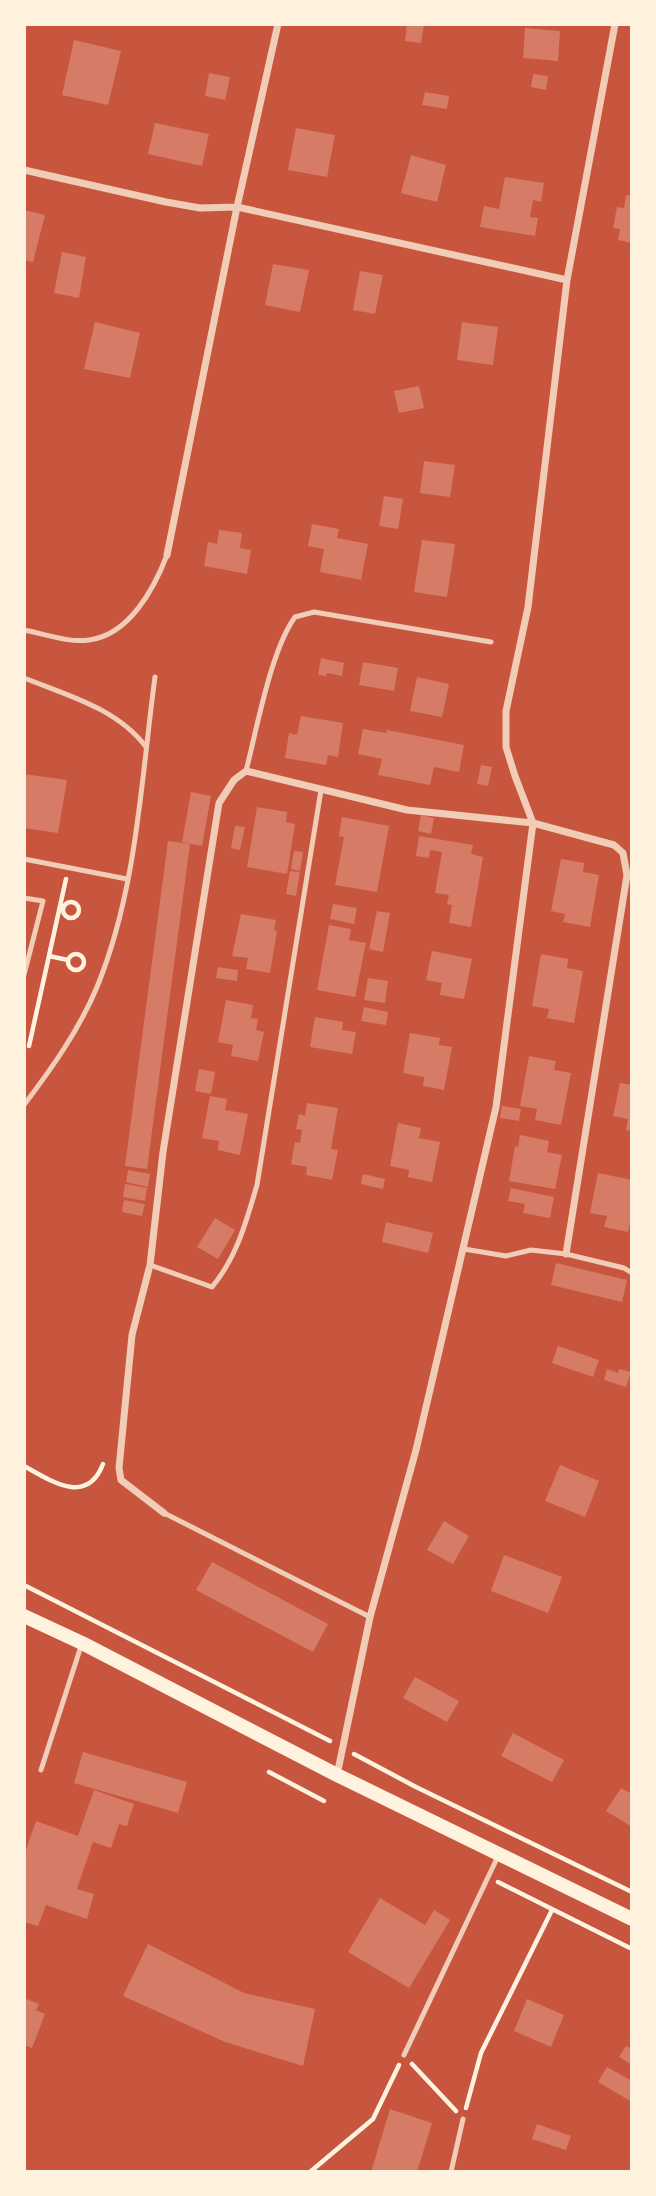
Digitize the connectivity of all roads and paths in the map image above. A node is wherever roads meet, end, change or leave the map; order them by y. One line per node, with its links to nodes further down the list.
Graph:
1 (278, 24): 4 (street)
2 (615, 24): 5 (street)
3 (24, 170): 4 (street)
4 (237, 207): 5 (street); 6 (street)
5 (567, 280): 14 (street)
6 (167, 555): 7 (lane)
7 (24, 630)
8 (491, 642): 12 (lane)
9 (155, 677): 11 (lane)
10 (24, 678): 11 (lane)
11 (146, 747): 18 (lane)
12 (246, 771): 13 (street); 27 (street)
13 (321, 790): 14 (street); 27 (lane)
14 (538, 824): 15 (street); 25 (street)
15 (627, 854): 26 (street)
16 (24, 859): 17 (lane)
17 (69, 867): 18 (lane); 20 (path)
18 (127, 879): 24 (lane)
19 (24, 898): 22 (lane)
20 (49, 956): 21 (path); 23 (path)
21 (68, 960)
22 (24, 975)
23 (29, 1046)
24 (24, 1105)
25 (464, 1249): 26 (lane); 33 (street)
26 (566, 1254): 28 (lane)
27 (150, 1265): 31 (street)
28 (632, 1273)
29 (105, 1459): 30 (path)
30 (24, 1466)
31 (164, 1513): 33 (lane)
32 (24, 1616): 34 (main road)
33 (370, 1617): 37 (street)
34 (82, 1643): 35 (lane); 37 (main road)
35 (41, 1770)
36 (269, 1772): 38 (path)
37 (337, 1774): 39 (main road)
38 (324, 1801)
39 (499, 1854): 40 (lane); 42 (main road)
40 (487, 1877): 41 (path); 44 (lane)
41 (552, 1910): 43 (path); 45 (path)
42 (632, 1919)
43 (632, 1949)
44 (404, 2055): 45 (path); 46 (path)
45 (463, 2119): 47 (lane)
46 (310, 2172)
47 (451, 2172)

